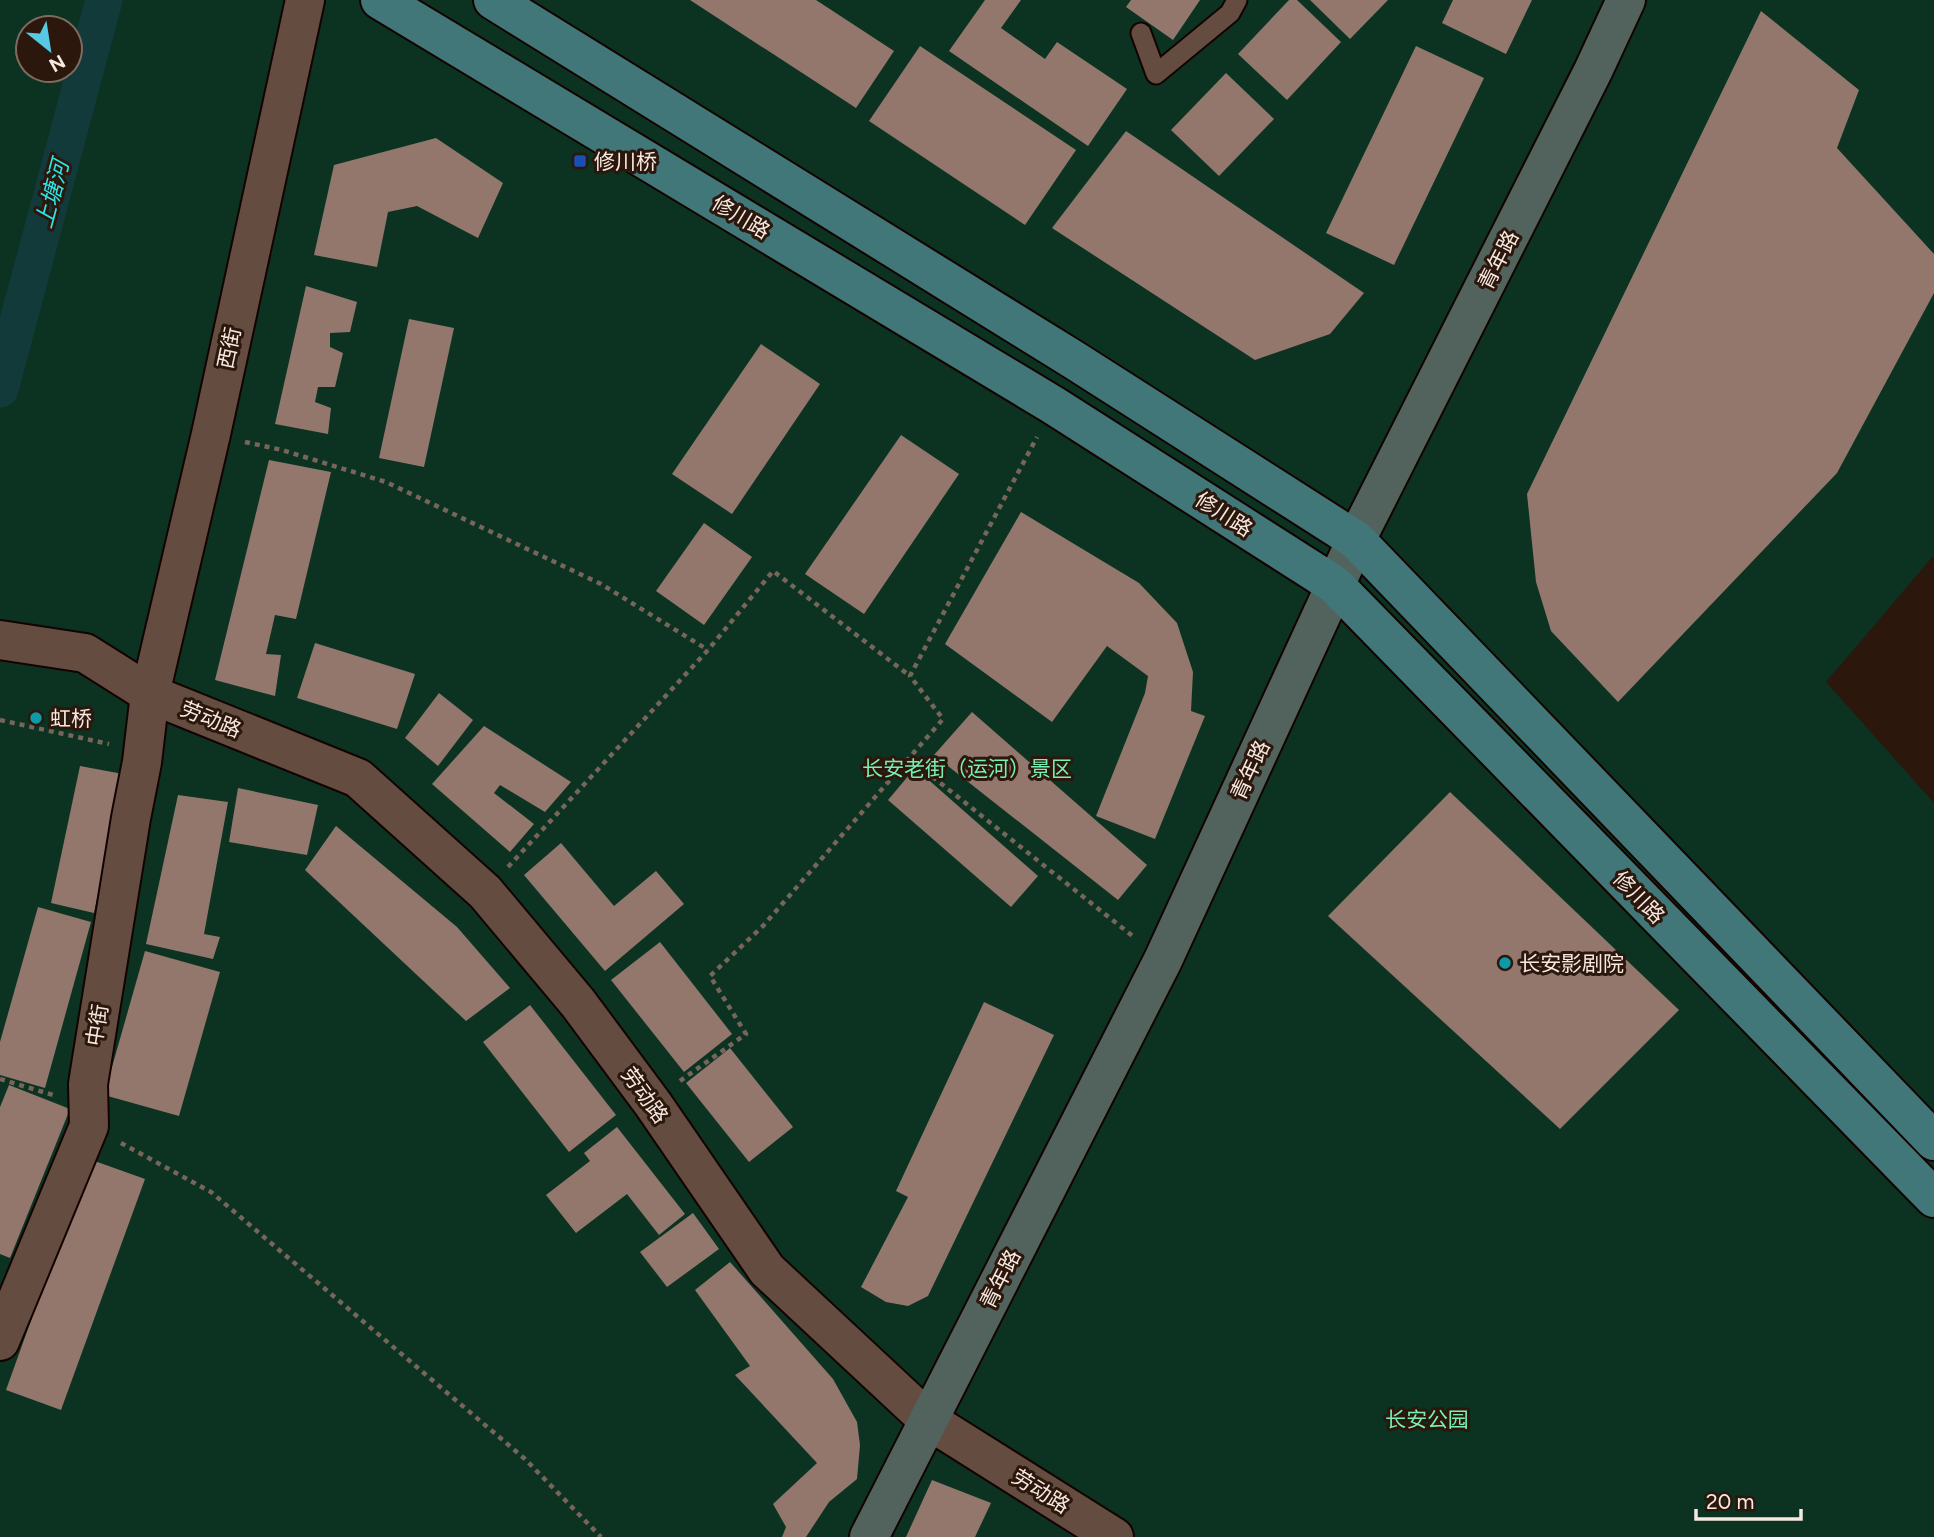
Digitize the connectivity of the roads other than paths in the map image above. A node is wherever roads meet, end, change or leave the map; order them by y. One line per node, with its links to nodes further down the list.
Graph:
1 (305, 0): 10 (street, 西街)
2 (380, 0): 8 (main road, 修川路)
3 (493, 0): 7 (main road, 修川路)
4 (1237, 0): 6 (lane)
5 (1626, 0): 7 (street, 青年路)
6 (1141, 33)
7 (1356, 540): 8 (street, 青年路); 11 (main road, 修川路)
8 (1335, 585): 12 (main road, 修川路); 14 (street, 青年路)
9 (0, 640): 10 (street, 劳动路)
10 (150, 694): 13 (street, 中街); 14 (street, 劳动路)
11 (1926, 1125)
12 (1934, 1198)
13 (0, 1341)
14 (928, 1420): 15 (street, 青年路); 16 (street, 劳动路)
15 (869, 1537)
16 (1114, 1537)

